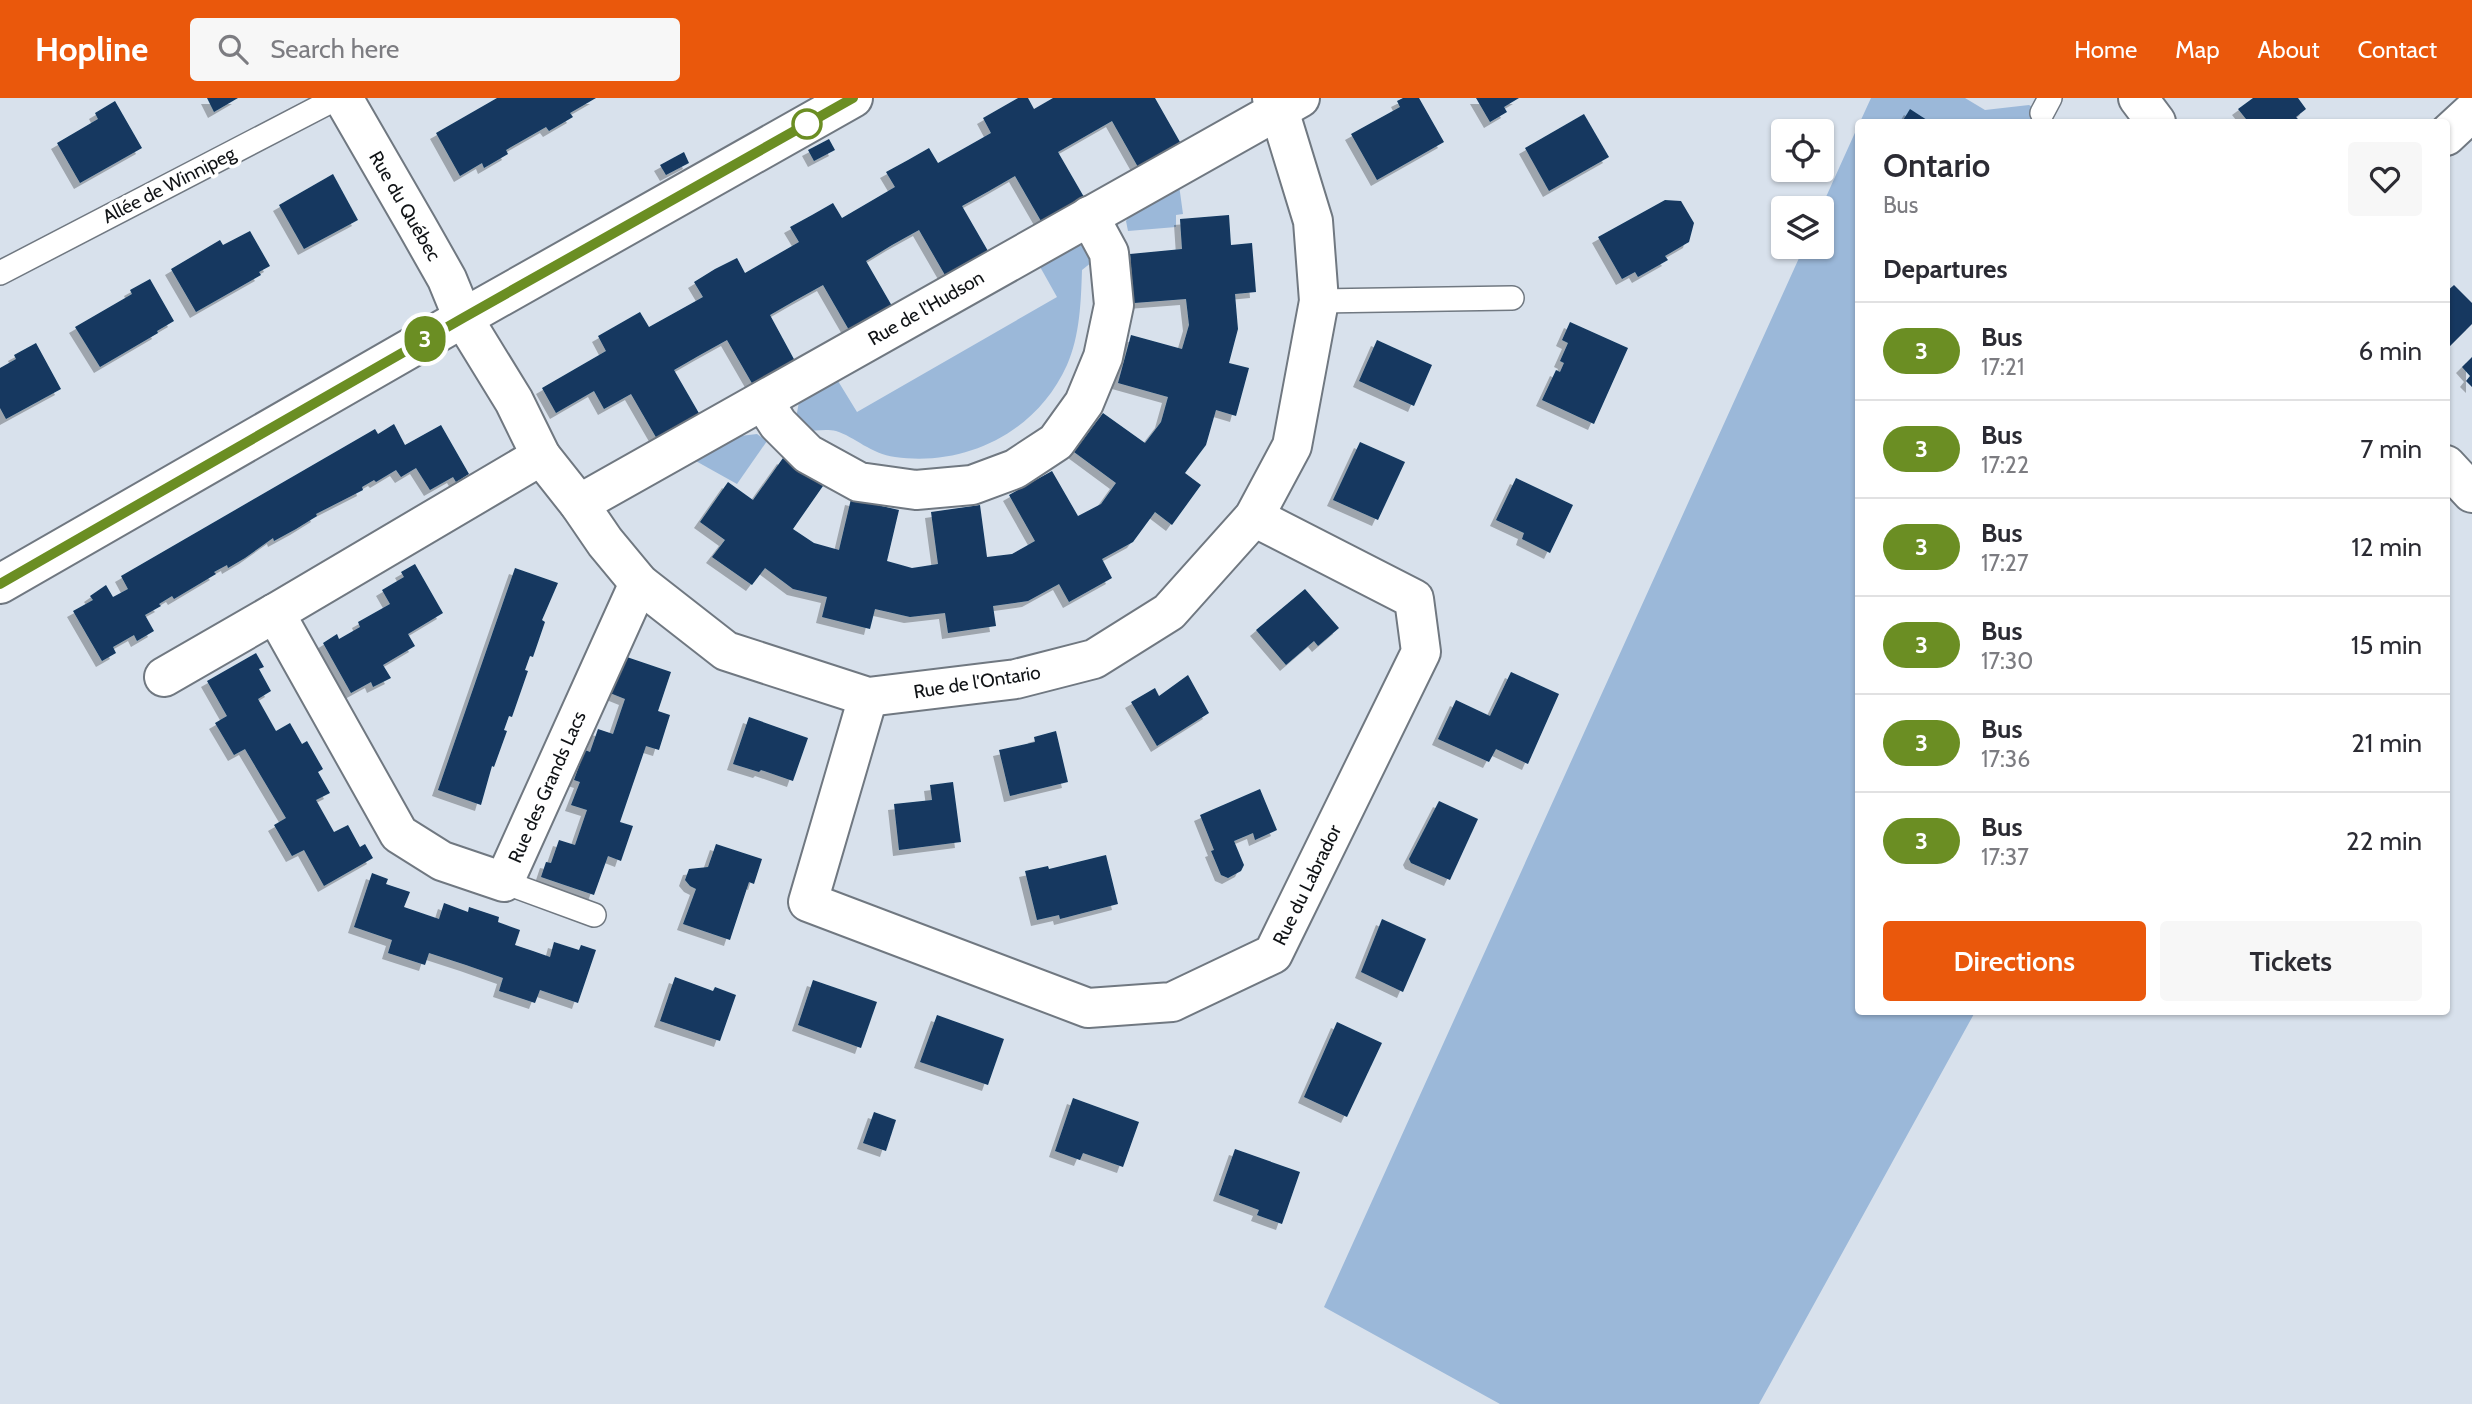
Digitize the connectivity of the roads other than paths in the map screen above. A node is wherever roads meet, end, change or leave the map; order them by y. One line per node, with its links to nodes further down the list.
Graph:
1 (337, 98): 10 (lane, Allée de Winnipeg)
2 (342, 98): 13 (street, Rue du Québec)
3 (853, 98): 13 (street)
4 (2138, 98): 7 (street)
5 (1284, 102): 9 (street, Rue de l'Hudson); 12 (street, Rue de l'Ontario)
6 (2472, 112): 8 (street)
7 (2154, 119)
8 (2450, 131)
9 (1089, 216): 14 (street, Rue de l'Hudson); 14 (street)
10 (0, 273)
11 (1512, 298): 12 (lane)
12 (1319, 301): 19 (street, Rue de l'Ontario)
13 (463, 318): 15 (street, Rue de l'Ontario); 21 (street)
14 (763, 401): 18 (street, Rue de l'Hudson)
15 (541, 456): 18 (street, Rue de l'Ontario); 22 (street)
16 (2450, 469): 17 (street)
17 (2472, 493)
18 (579, 504): 20 (street, Rue de l'Ontario)
19 (1254, 517): 24 (street, Rue de l'Ontario); 24 (street, Rue du Labrador)
20 (639, 583): 24 (street, Rue de l'Ontario); 25 (street, Rue des Grands Lacs)
21 (0, 584)
22 (275, 613): 23 (street); 25 (street, Rue des Grands Lacs)
23 (164, 677)
24 (868, 697)
25 (504, 882): 26 (lane)
26 (594, 915)

